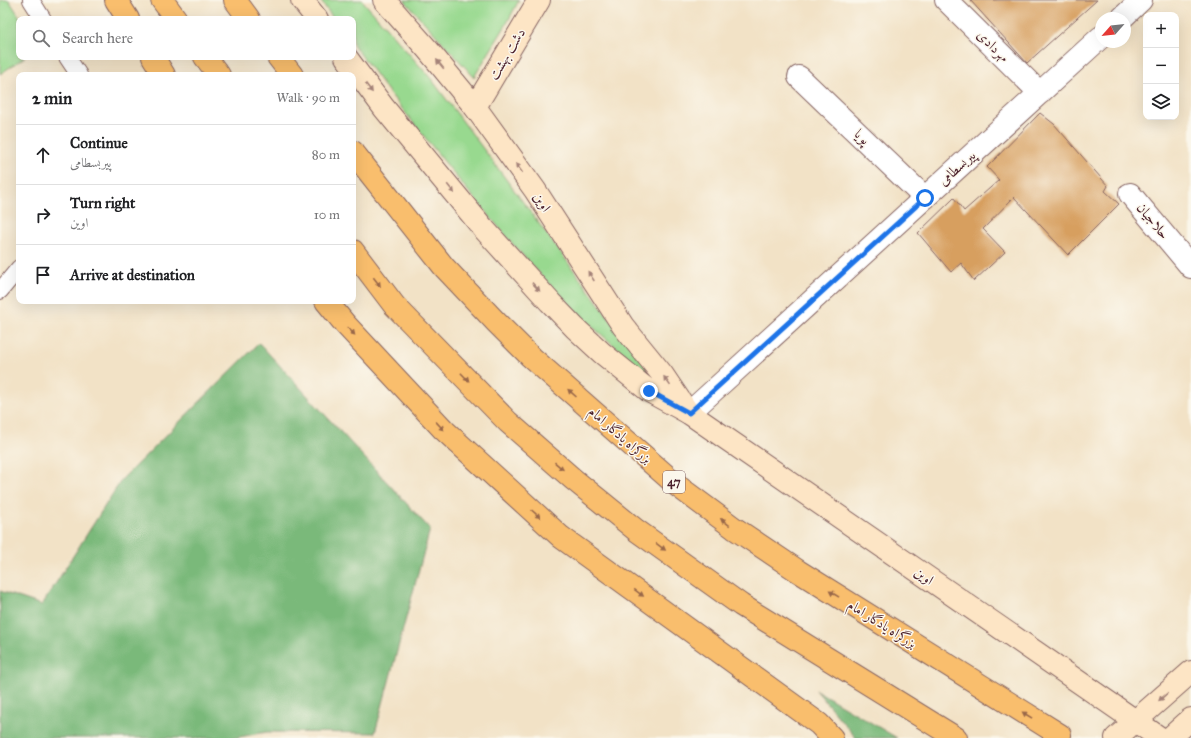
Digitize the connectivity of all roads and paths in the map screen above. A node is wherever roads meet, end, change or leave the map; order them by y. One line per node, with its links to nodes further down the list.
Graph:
1 (31, 0): 11 (lane)
2 (116, 0): 12 (highway)
3 (162, 0): 13 (highway)
4 (235, 0): 14 (highway)
5 (302, 0): 15 (main road)
6 (384, 0): 28 (main road, اوین, one-way to 6)
7 (539, 0): 28 (main road, دشت بهشت)
8 (946, 0): 27 (street, مهردادی)
9 (1141, 0): 10 (street)
10 (1128, 12)
11 (41, 16)
12 (126, 16)
13 (174, 16)
14 (247, 16)
15 (315, 16)
16 (1095, 43): 27 (street, پیربسطامی)
17 (69, 60): 22 (lane)
18 (154, 60): 23 (highway)
19 (207, 60): 24 (highway)
20 (280, 60): 25 (highway)
21 (348, 60): 37 (main road, اوین, one-way to 37)
22 (77, 72)
23 (162, 72)
24 (217, 72)
25 (290, 72)
26 (799, 77): 31 (street, پویا)
27 (1040, 93): 31 (street, پیربسطامی)
28 (475, 107): 37 (main road, اوین, one-way to 28)
29 (356, 156): 41 (highway, بزرگراه یادگار امام / 47, one-way to 29)
30 (1130, 194): 33 (street, حلاجیان)
31 (925, 198): 37 (street, پیربسطامی)
32 (356, 255): 43 (highway, one-way to 43)
33 (1191, 267)
34 (16, 272): 35 (lane)
35 (0, 291)
36 (328, 304): 42 (highway, one-way to 42)
37 (689, 413): 40 (main road, اوین)
38 (1191, 672): 40 (main road, one-way to 40)
39 (1191, 719): 46 (main road)
40 (1135, 721): 44 (main road); 45 (main road, اوین)
41 (1060, 735)
42 (832, 738)
43 (956, 738)
44 (1116, 738)
45 (1160, 738)
46 (1170, 738)

